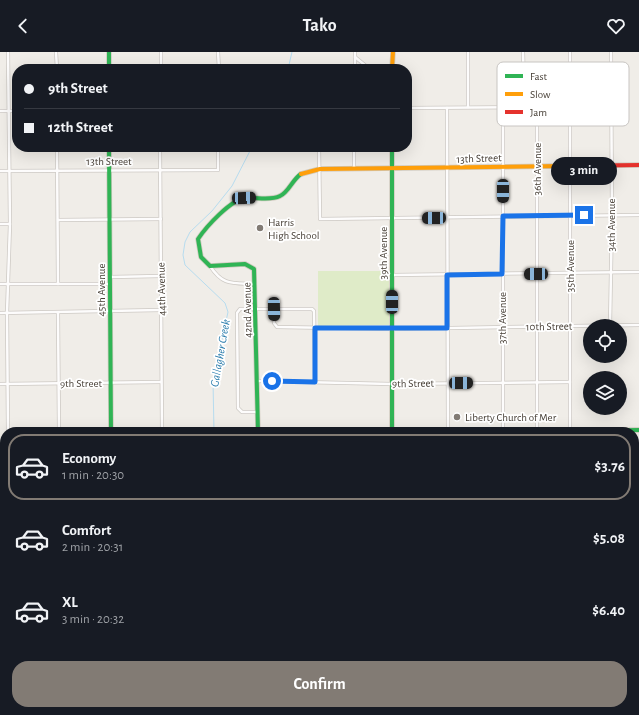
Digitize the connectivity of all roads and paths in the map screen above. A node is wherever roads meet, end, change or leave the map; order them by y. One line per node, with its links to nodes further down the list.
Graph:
1 (8, 52): 24 (street)
2 (56, 52): 12 (street)
3 (109, 52): 13 (street)
4 (161, 52): 14 (street)
5 (218, 52): 15 (street)
6 (355, 52): 10 (street)
7 (392, 52): 18 (street)
8 (468, 52): 19 (street)
9 (523, 52): 11 (street, 36th Avenue)
10 (355, 56): 16 (street); 17 (street)
11 (523, 62)
12 (57, 64)
13 (109, 64)
14 (161, 64)
15 (219, 64)
16 (356, 64)
17 (364, 64)
18 (392, 64)
19 (468, 107): 20 (street); 22 (street)
20 (497, 107)
21 (412, 108): 22 (street)
22 (447, 108): 41 (street)
23 (0, 111): 24 (street)
24 (9, 111): 48 (street)
25 (503, 126): 37 (street, 37th Avenue)
26 (536, 126): 40 (street, 36th Avenue)
27 (570, 126): 38 (street, 35th Avenue)
28 (611, 126): 39 (street, 34th Avenue)
29 (57, 152): 49 (street)
30 (109, 152): 45 (street, 45th Avenue)
31 (160, 152): 46 (street, 44th Avenue)
32 (218, 152): 46 (street, 13th Street)
33 (319, 152): 42 (street)
34 (354, 152): 43 (street)
35 (392, 152): 44 (street, 39th Avenue)
36 (639, 165): 39 (street, 13th Street)
37 (503, 166): 40 (street, 13th Street); 41 (street, 13th Street); 52 (street, 37th Avenue)
38 (570, 166): 39 (street, 13th Street); 40 (street, 13th Street); 54 (street, 35th Avenue)
39 (611, 166): 50 (street, 34th Avenue)
40 (537, 167): 53 (street, 36th Avenue)
41 (447, 168): 44 (street, 13th Street); 55 (street)
42 (320, 169): 43 (street, 13th Street); 56 (street); 62 (street)
43 (354, 169): 44 (street, 13th Street)
44 (392, 169): 56 (street, 39th Avenue)
45 (109, 170): 46 (street, 13th Street); 49 (street, 13th Street); 59 (street, 45th Avenue)
46 (160, 170): 57 (street, 44th Avenue)
47 (0, 171): 48 (street, 13th Street)
48 (9, 171): 49 (street, 13th Street); 61 (street)
49 (58, 171): 58 (street)
50 (612, 215): 51 (street); 54 (street); 65 (street, 34th Avenue)
51 (639, 215)
52 (503, 216): 53 (street); 55 (street); 66 (street, 37th Avenue)
53 (536, 216): 54 (street); 67 (street, 36th Avenue)
54 (570, 216): 64 (street, 35th Avenue)
55 (447, 217): 56 (street); 69 (street)
56 (392, 218): 68 (street, 39th Avenue)
57 (161, 219): 59 (street); 70 (street, 44th Avenue)
58 (58, 220): 59 (street); 74 (street)
59 (109, 220): 71 (street, 45th Avenue)
60 (0, 224): 61 (street)
61 (10, 224): 73 (street)
62 (210, 266): 76 (street); 76 (street, 42nd Avenue)
63 (639, 272): 65 (street)
64 (570, 273): 65 (street); 67 (street); 88 (street, 35th Avenue)
65 (611, 273): 84 (street, 34th Avenue)
66 (502, 274): 67 (street); 69 (street); 90 (street, 37th Avenue)
67 (536, 274): 87 (street, 36th Avenue)
68 (392, 275): 69 (street); 93 (street, 39th Avenue)
69 (447, 275): 92 (street)
70 (161, 276): 71 (street); 79 (street, 44th Avenue)
71 (110, 277): 75 (street, 45th Avenue)
72 (0, 284): 73 (street)
73 (9, 284): 74 (street); 82 (street)
74 (58, 284): 75 (street)
75 (110, 284): 80 (street, 45th Avenue)
76 (255, 284): 77 (street, 42nd Avenue)
77 (256, 309): 78 (street); 94 (street, 42nd Avenue); 106 (street)
78 (274, 309): 91 (street, 10th Street); 91 (street)
79 (161, 310): 80 (street); 95 (street, 44th Avenue)
80 (110, 311): 83 (street); 101 (street, 45th Avenue)
81 (0, 313): 82 (street)
82 (7, 313): 83 (street); 104 (street)
83 (58, 313): 100 (street)
84 (610, 319)
85 (627, 325): 86 (street, 10th Street)
86 (639, 325)
87 (536, 326): 88 (street, 10th Street); 90 (street, 10th Street); 98 (street, 36th Avenue)
88 (570, 326): 89 (street, 10th Street); 99 (street, 35th Avenue)
89 (583, 326)
90 (502, 327): 92 (street, 10th Street); 97 (street, 37th Avenue)
91 (315, 328): 93 (street, 10th Street); 96 (street)
92 (447, 328): 93 (street, 10th Street); 102 (street)
93 (392, 329): 105 (street, 39th Avenue)
94 (257, 381): 96 (street, 9th Street); 106 (street, 42nd Avenue)
95 (161, 382): 101 (street, 9th Street); 110 (street, 44th Avenue)
96 (315, 382): 105 (street, 9th Street)
97 (502, 382): 98 (street, 9th Street); 102 (street, 9th Street); 114 (street, 37th Avenue)
98 (536, 382): 99 (street, 9th Street); 115 (street, 36th Avenue)
99 (570, 382): 116 (street, 35th Avenue)
100 (59, 383): 101 (street, 9th Street); 104 (street, 9th Street); 108 (street)
101 (111, 383): 109 (street, 45th Avenue)
102 (448, 383): 105 (street, 9th Street); 113 (street)
103 (0, 384): 104 (street, 9th Street)
104 (8, 384): 107 (street)
105 (392, 384): 112 (street, 39th Avenue)
106 (257, 412): 111 (street, 42nd Avenue)
107 (8, 427)
108 (59, 427)
109 (111, 427)
110 (162, 427)
111 (258, 427)
112 (392, 427)
113 (448, 427)
114 (503, 427)
115 (536, 427)
116 (570, 427)

